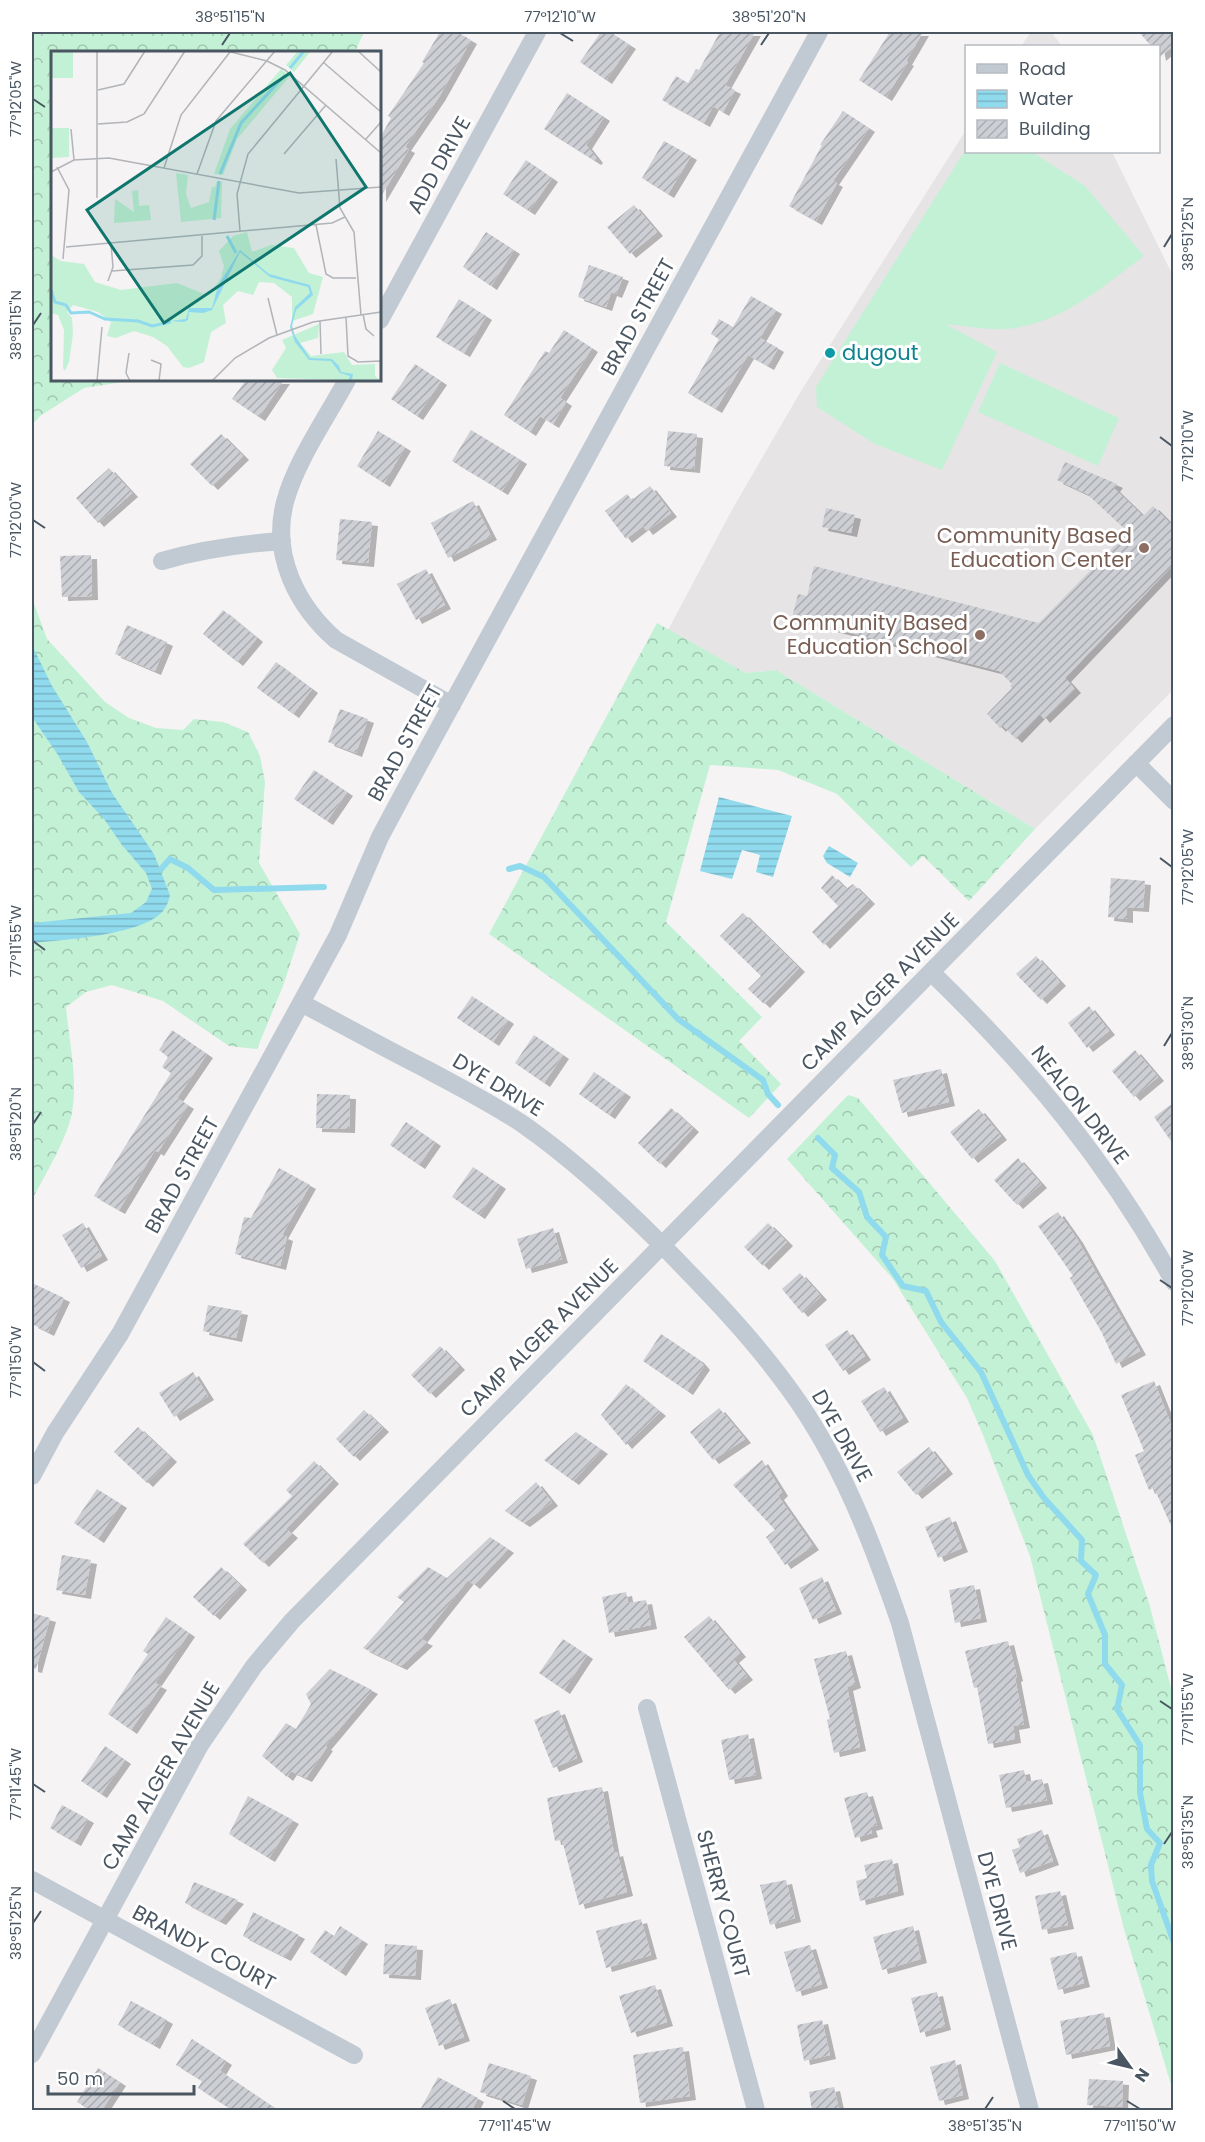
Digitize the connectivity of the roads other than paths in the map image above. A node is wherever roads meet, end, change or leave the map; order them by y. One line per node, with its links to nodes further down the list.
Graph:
1 (537, 32): 3 (street, ADD DRIVE)
2 (819, 32): 7 (street, BRAD STREET)
3 (381, 318)
4 (346, 381): 5 (street)
5 (282, 541): 6 (street); 7 (street)
6 (162, 561)
7 (452, 705): 12 (street, BRAD STREET)
8 (1173, 725): 9 (street, CAMP ALGER AVENUE)
9 (1136, 763): 10 (street); 11 (street, CAMP ALGER AVENUE)
10 (1173, 801)
11 (931, 972): 13 (street, CAMP ALGER AVENUE); 14 (street, NEALON DRIVE)
12 (302, 1003): 13 (street, DYE DRIVE); 15 (street, BRAD STREET)
13 (662, 1245): 18 (street, CAMP ALGER AVENUE); 22 (street, DYE DRIVE)
14 (1173, 1282)
15 (32, 1476)
16 (647, 1708): 21 (street, SHERRY COURT)
17 (32, 1880): 18 (street, BRANDY COURT)
18 (105, 1920): 19 (street, CAMP ALGER AVENUE); 20 (street, BRANDY COURT)
19 (32, 2054)
20 (354, 2055)
21 (756, 2110)
22 (1030, 2110)

